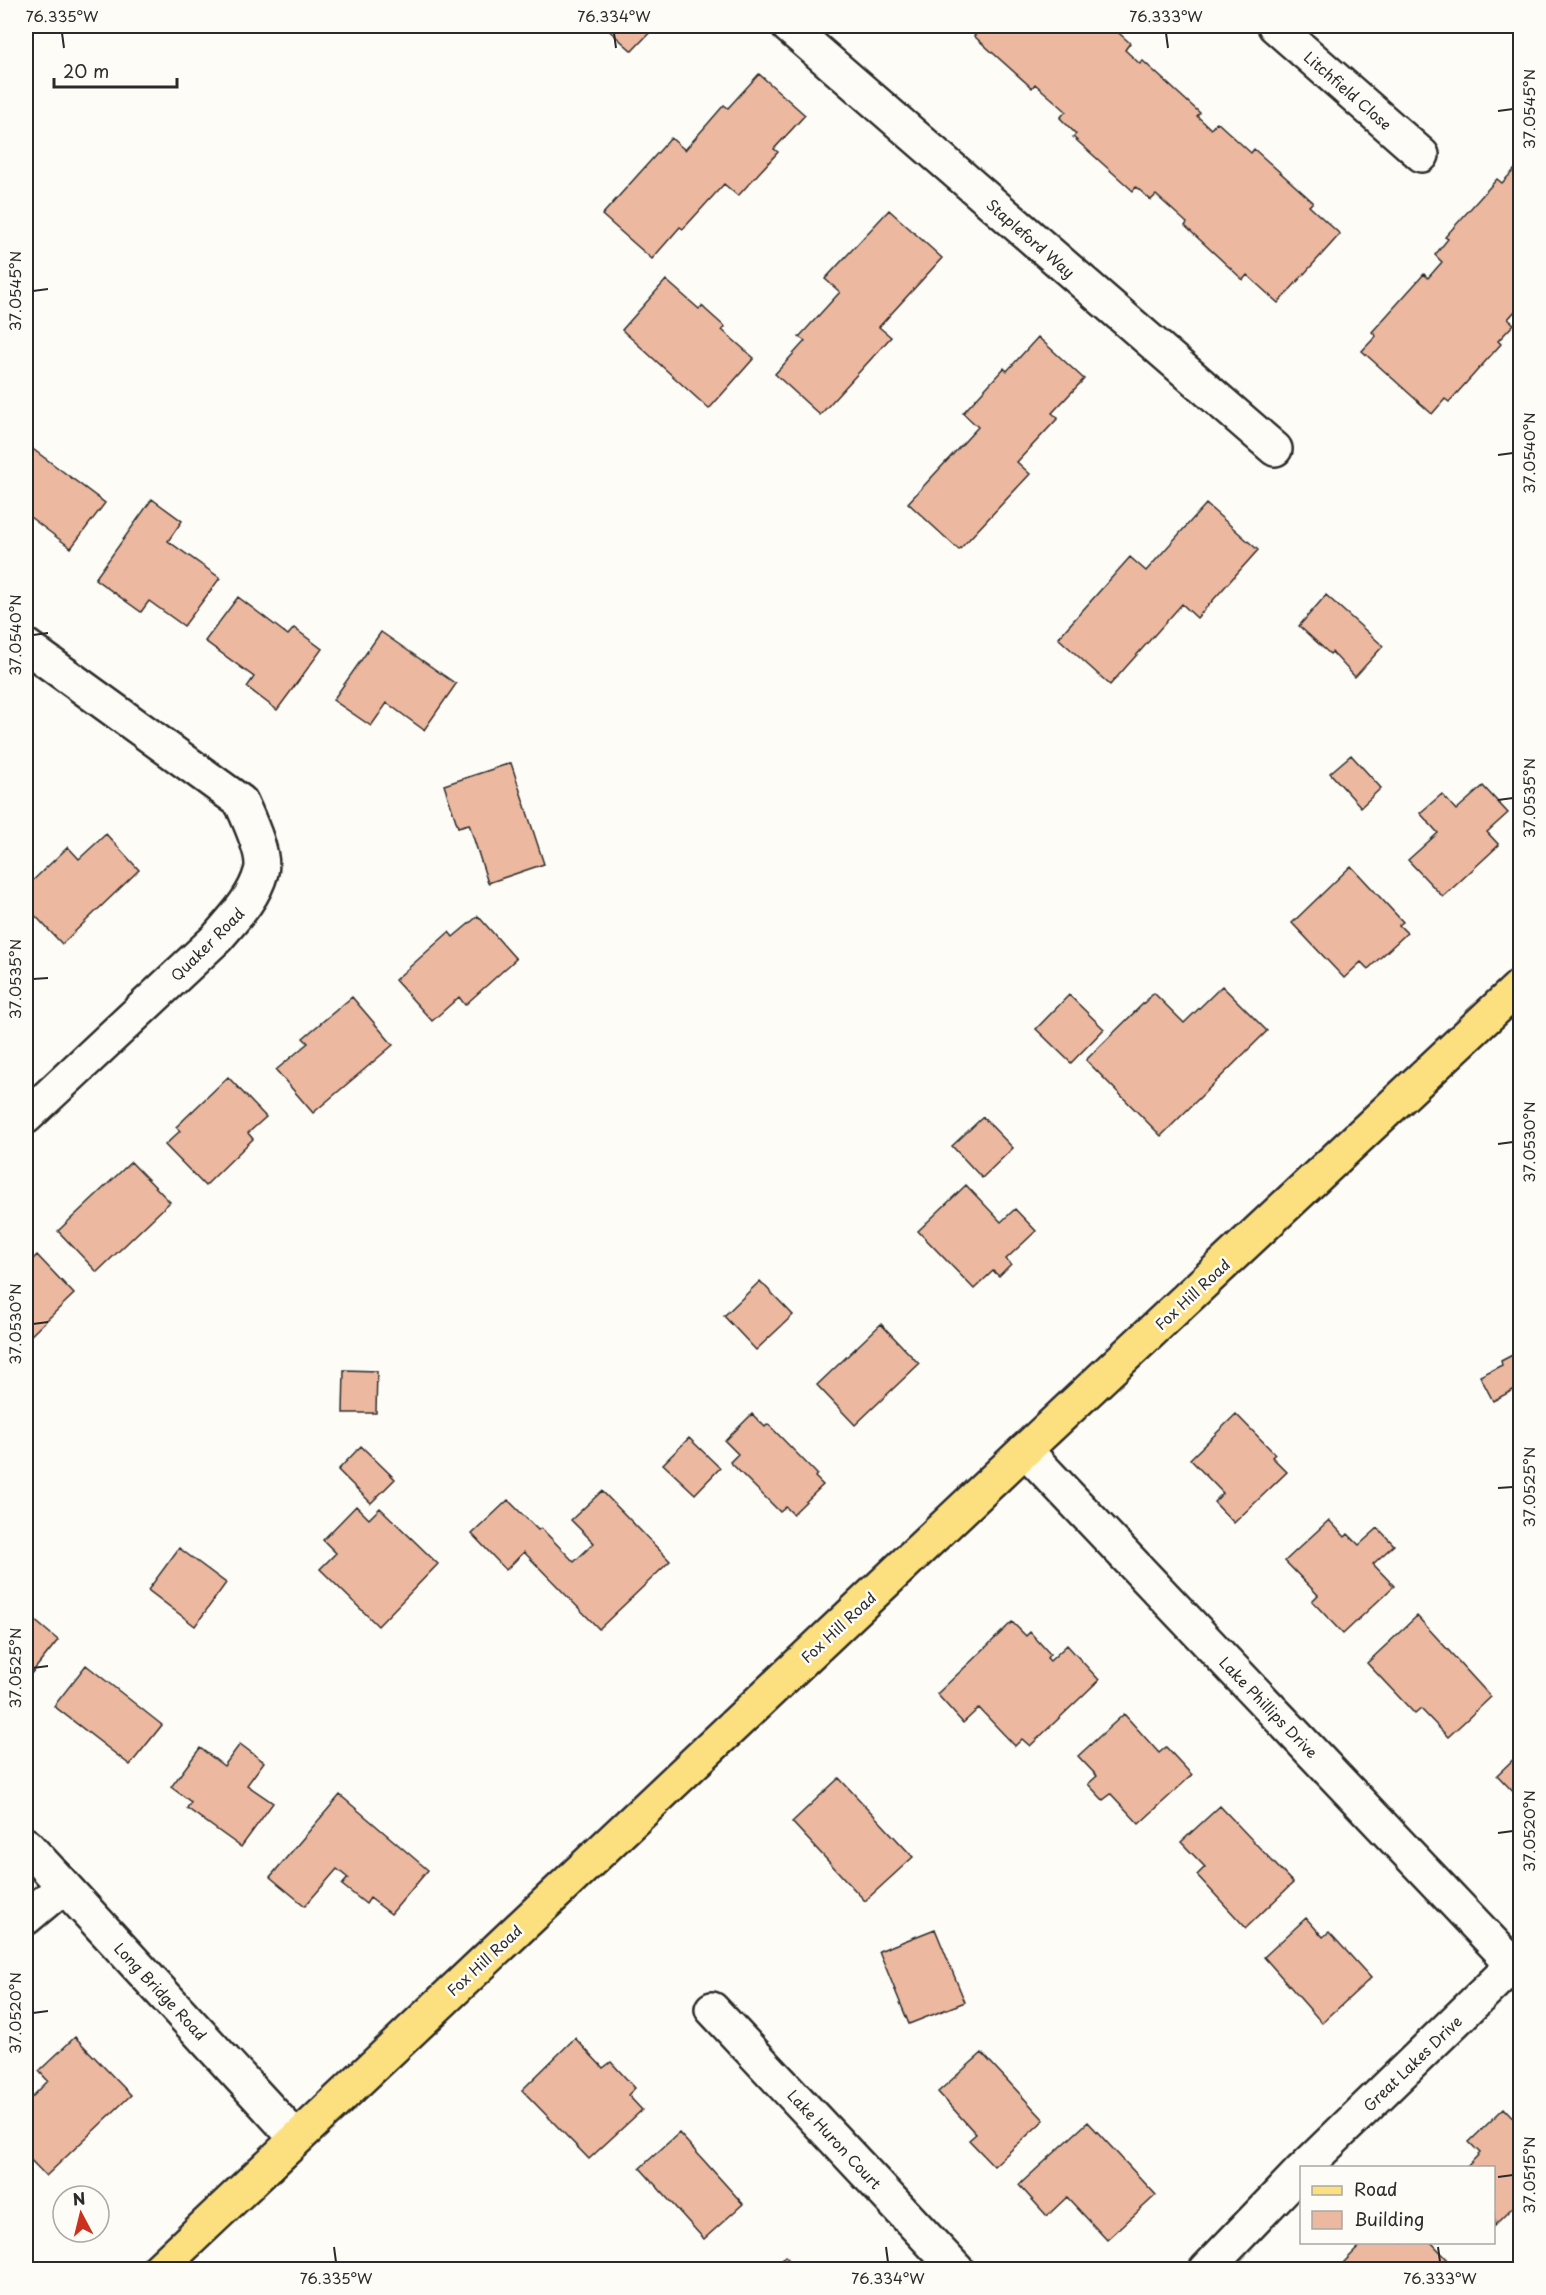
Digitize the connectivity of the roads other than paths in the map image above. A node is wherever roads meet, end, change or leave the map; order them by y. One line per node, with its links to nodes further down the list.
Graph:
1 (1275, 26): 3 (street, Litchfield Close)
2 (794, 28): 4 (street, Stapleford Way)
3 (1422, 155)
4 (1275, 450)
5 (26, 646): 7 (street, Quaker Road)
6 (1521, 986): 8 (main road, Fox Hill Road)
7 (26, 1116)
8 (1025, 1450): 12 (street, Lake Phillips Drive); 14 (main road, Fox Hill Road)
9 (26, 1845): 10 (street, Long Bridge Road)
10 (64, 1886): 11 (street); 14 (street, Long Bridge Road)
11 (26, 1918)
12 (1517, 1961): 15 (street, Great Lakes Drive)
13 (712, 2008): 18 (street, Lake Huron Court)
14 (296, 2138): 17 (main road, Fox Hill Road)
15 (1306, 2166)
16 (1300, 2172): 19 (street, Great Lakes Drive)
17 (158, 2270)
18 (957, 2270)
19 (1206, 2270)

